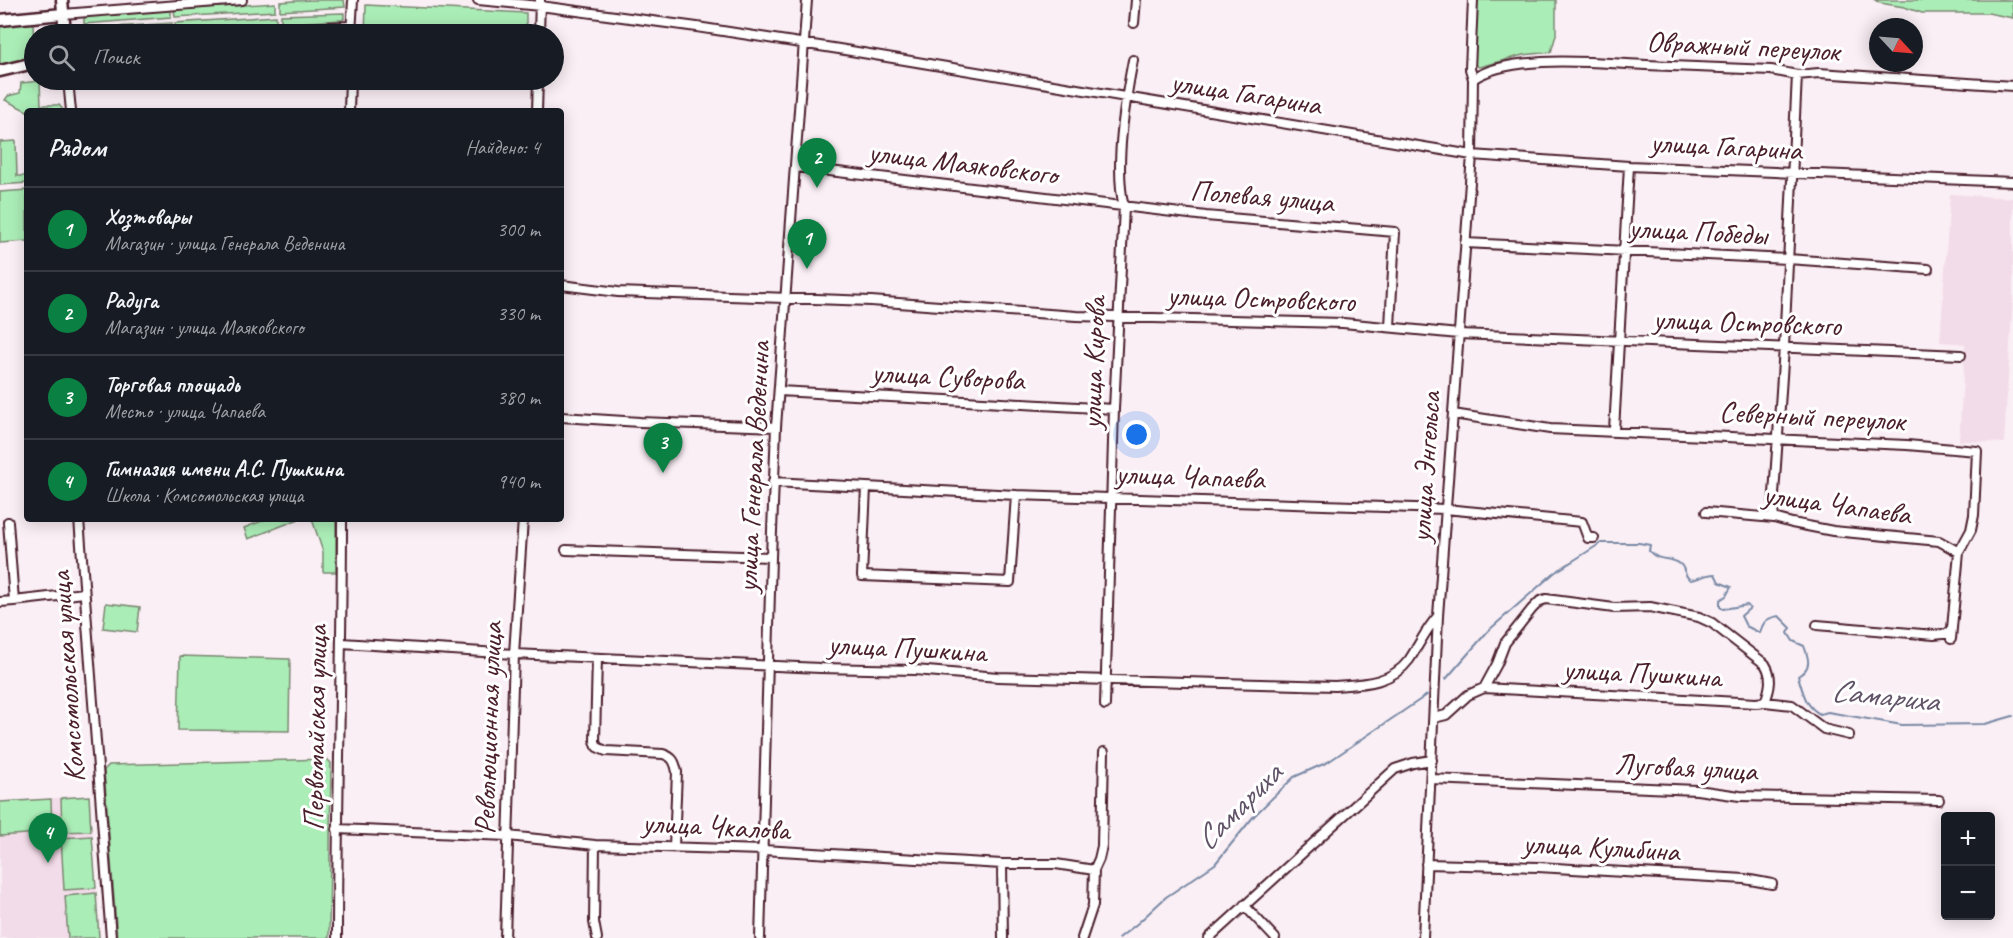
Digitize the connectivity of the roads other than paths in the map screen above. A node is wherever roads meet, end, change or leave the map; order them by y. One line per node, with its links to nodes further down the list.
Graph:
1 (62, 0): 9 (street)
2 (242, 0): 9 (street)
3 (353, 0): 13 (street)
4 (478, 0): 8 (street, улица Гагарина)
5 (807, 0): 15 (street, улица Генерала Веденина)
6 (1136, 0): 11 (street)
7 (1473, 0): 20 (street, улица Энгельса)
8 (540, 3): 14 (street); 15 (street, улица Гагарина)
9 (63, 14): 10 (street); 12 (street)
10 (0, 20)
11 (1134, 23)
12 (64, 24)
13 (352, 24)
14 (539, 24)
15 (805, 44): 25 (street, улица Гагарина); 31 (street, улица Генерала Веденина)
16 (1133, 60): 25 (street, улица Кирова)
17 (24, 65): 18 (street)
18 (0, 71)
19 (1797, 75): 20 (street, Овражный переулок); 21 (street, Овражный переулок); 32 (street)
20 (1473, 79): 29 (street, улица Энгельса)
21 (2013, 86)
22 (69, 90): 26 (street)
23 (350, 90): 27 (street)
24 (538, 90): 28 (street)
25 (1125, 98): 29 (street, улица Гагарина); 34 (street, улица Кирова)
26 (70, 108)
27 (349, 108)
28 (537, 108)
29 (1472, 155): 30 (street, улица Гагарина); 35 (street, улица Энгельса)
30 (1629, 166): 32 (street, улица Гагарина); 36 (street)
31 (796, 167): 34 (street, улица Маяковского); 40 (street, улица Генерала Веденина)
32 (1792, 173): 33 (street, улица Гагарина); 37 (street)
33 (2013, 182)
34 (1124, 207): 41 (street, улица Кирова); 42 (street, Полевая улица)
35 (1465, 243): 36 (street, улица Победы); 43 (street, улица Энгельса)
36 (1625, 251): 37 (street, улица Победы); 44 (street)
37 (1788, 259): 38 (street, улица Победы); 45 (street)
38 (1928, 269)
39 (564, 285): 40 (street, улица Островского)
40 (786, 297): 41 (street, улица Островского); 47 (street, улица Генерала Веденина)
41 (1118, 317): 42 (street, улица Островского); 48 (street, улица Кирова)
42 (1390, 327): 43 (street, улица Островского)
43 (1459, 334): 44 (street, улица Островского); 49 (street, улица Энгельса)
44 (1618, 341): 45 (street, улица Островского); 52 (street)
45 (1784, 347): 46 (street, улица Островского); 53 (street)
46 (1961, 355)
47 (779, 391): 48 (street, улица Суворова); 51 (street, улица Генерала Веденина)
48 (1114, 409): 57 (street, улица Кирова)
49 (1453, 414): 52 (street, Северный переулок); 58 (street, улица Энгельса)
50 (564, 417): 51 (street)
51 (776, 427): 54 (street, улица Генерала Веденина)
52 (1614, 430): 53 (street, Северный переулок)
53 (1778, 439): 60 (street); 67 (street, Северный переулок)
54 (773, 482): 55 (street, улица Чапаева); 68 (street, улица Генерала Веденина)
55 (866, 487): 56 (street, улица Чапаева); 56 (street)
56 (1016, 495): 57 (street, улица Чапаева)
57 (1112, 497): 58 (street, улица Чапаева); 78 (street, улица Кирова)
58 (1445, 509): 65 (street, улица Чапаева); 72 (street, улица Энгельса)
59 (1706, 512): 60 (street, улица Чапаева)
60 (1774, 518): 67 (street, улица Чапаева)
61 (8, 522): 70 (street)
62 (78, 522): 69 (street, Комсомольская улица)
63 (342, 522): 74 (street, Первомайская улица)
64 (523, 522): 75 (street, Революционная улица)
65 (1594, 538)
66 (566, 550): 68 (street)
67 (1959, 552): 73 (street, Северный переулок)
68 (771, 557): 77 (street, улица Генерала Веденина)
69 (84, 593): 70 (street); 98 (street, Комсомольская улица)
70 (14, 601): 71 (street)
71 (0, 603)
72 (1438, 616): 78 (street, улица Пушкина); 82 (street, улица Энгельса)
73 (1816, 625)
74 (342, 643): 75 (street, улица Пушкина); 88 (street, Первомайская улица)
75 (514, 654): 76 (street, улица Пушкина); 89 (street, Революционная улица)
76 (597, 658): 77 (street, улица Пушкина); 91 (street)
77 (768, 666): 78 (street, улица Пушкина); 92 (street, улица Генерала Веденина)
78 (1106, 680): 81 (street, улица Кирова)
79 (1484, 688): 80 (street, улица Пушкина); 80 (street); 82 (street)
80 (1765, 702): 83 (street, улица Пушкина)
81 (1105, 705)
82 (1434, 718): 85 (street, улица Энгельса)
83 (1849, 735)
84 (1104, 752): 95 (street)
85 (1432, 760): 86 (street, улица Энгельса); 97 (street)
86 (1431, 779): 87 (street, Луговая улица); 94 (street, улица Энгельса)
87 (1939, 800)
88 (337, 829): 89 (street, улица Чкалова); 99 (street, Первомайская улица)
89 (508, 836): 90 (street, улица Чкалова); 100 (street, Революционная улица)
90 (596, 844): 91 (street, улица Чкалова); 101 (street)
91 (674, 847): 92 (street, улица Чкалова)
92 (763, 850): 93 (street, улица Чкалова); 102 (street, улица Генерала Веденина)
93 (1002, 864): 95 (street, улица Чкалова); 103 (street)
94 (1426, 864): 96 (street, улица Кулибина); 107 (street, улица Энгельса)
95 (1094, 870): 104 (street)
96 (1772, 884)
97 (1244, 905): 105 (street); 106 (street)
98 (111, 938)
99 (337, 938)
100 (505, 938)
101 (597, 938)
102 (760, 938)
103 (1003, 938)
104 (1082, 938)
105 (1209, 938)
106 (1275, 938)
107 (1423, 938)

